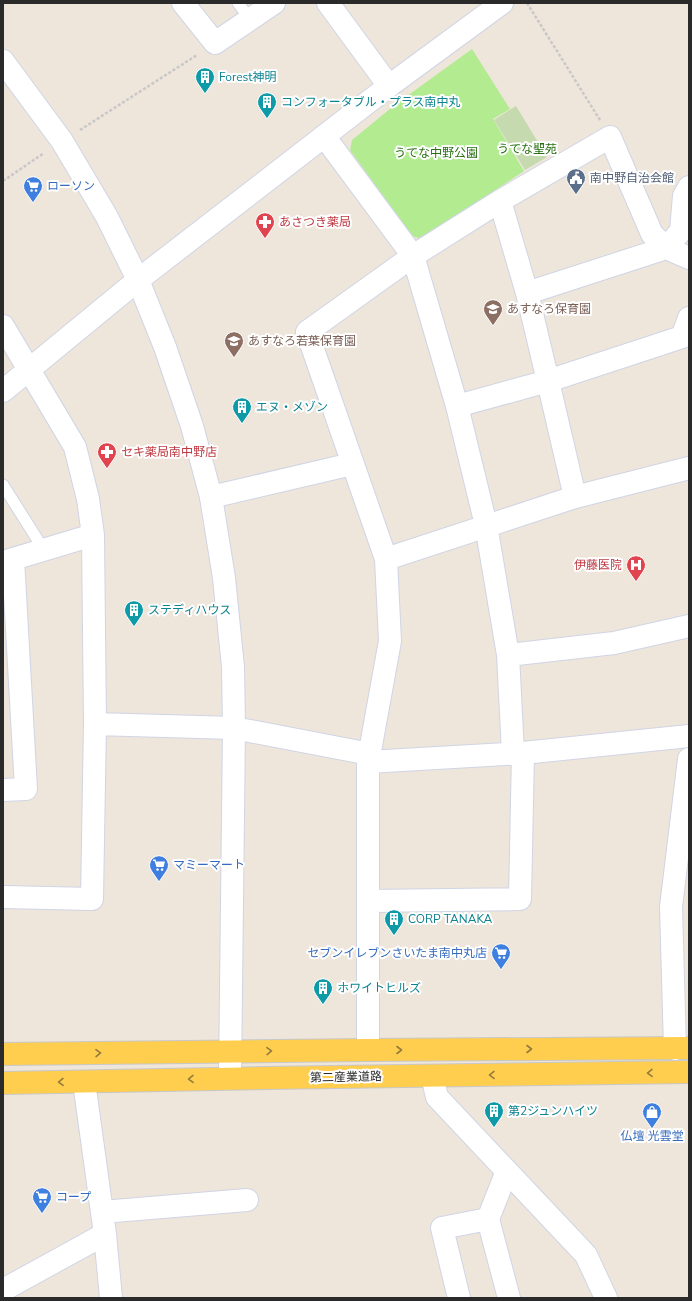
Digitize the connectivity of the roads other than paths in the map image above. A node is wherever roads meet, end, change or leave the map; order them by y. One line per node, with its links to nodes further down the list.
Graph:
1 (183, 3): 5 (street)
2 (274, 3): 5 (street)
3 (328, 3): 7 (street)
4 (502, 3): 7 (street)
5 (244, 11)
6 (3, 61): 14 (street)
7 (389, 86): 8 (street)
8 (324, 136): 12 (street); 14 (street)
9 (689, 187): 11 (street)
10 (500, 201): 11 (street); 12 (street); 15 (street)
11 (666, 248): 13 (street); 15 (street)
12 (413, 256): 21 (street); 22 (street)
13 (689, 258)
14 (138, 280): 18 (street); 26 (street)
15 (527, 293): 19 (street)
16 (689, 318): 19 (street)
17 (3, 326): 18 (street)
18 (30, 369): 20 (street); 28 (street)
19 (548, 381): 21 (street); 25 (street)
20 (3, 391)
21 (457, 406): 27 (street)
22 (352, 464): 26 (street); 30 (street)
23 (689, 468): 25 (street)
24 (3, 485): 29 (lane)
25 (575, 496): 27 (street)
26 (211, 498): 35 (street)
27 (486, 525): 30 (street); 33 (street)
28 (93, 535): 29 (street); 34 (street)
29 (44, 550): 31 (street)
30 (386, 559): 38 (street)
31 (8, 561): 40 (street)
32 (689, 626): 33 (street)
33 (508, 655): 37 (street)
34 (95, 724): 35 (street); 41 (street)
35 (234, 728): 38 (street); 45 (street)
36 (689, 736): 37 (street)
37 (518, 753): 38 (street); 42 (street)
38 (369, 758): 42 (street)
39 (689, 759): 43 (street)
40 (3, 790)
41 (3, 897)
42 (369, 901): 44 (street)
43 (682, 1048): 44 (main road, one-way to 43)
44 (368, 1050): 45 (main road, one-way to 44)
45 (230, 1052): 46 (main road, one-way to 45); 49 (street)
46 (3, 1054)
47 (689, 1072): 48 (main road, 第二産業道路, one-way to 48)
48 (432, 1076): 49 (main road, 第二産業道路); 52 (street)
49 (230, 1078): 50 (main road, 第二産業道路, one-way to 50)
50 (84, 1082): 51 (main road, 第二産業道路, one-way to 51); 54 (street)
51 (3, 1083)
52 (507, 1171): 55 (street); 61 (street)
53 (247, 1200): 54 (street)
54 (102, 1212): 56 (street)
55 (488, 1219): 59 (street); 60 (street)
56 (105, 1234): 57 (street); 58 (street)
57 (3, 1290)
58 (111, 1298)
59 (459, 1298)
60 (509, 1298)
61 (606, 1298)

